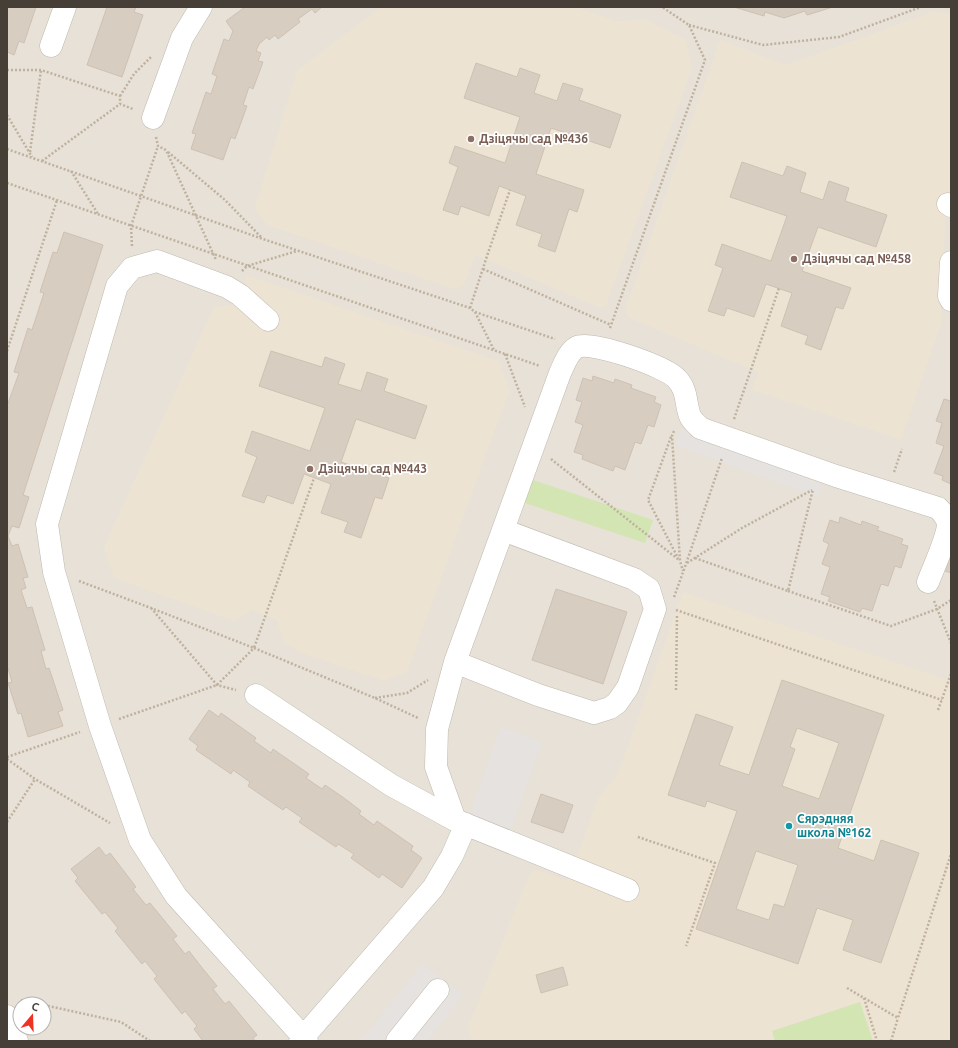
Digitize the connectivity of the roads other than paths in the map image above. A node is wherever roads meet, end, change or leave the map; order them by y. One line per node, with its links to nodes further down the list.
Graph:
1 (65, 7): 3 (lane)
2 (201, 7): 4 (lane)
3 (51, 46)
4 (153, 118)
5 (951, 262): 6 (lane)
6 (951, 300)
7 (268, 320): 16 (lane)
8 (503, 530): 9 (lane); 10 (lane); 10 (lane)
9 (928, 582)
10 (455, 662): 12 (lane)
11 (256, 696): 12 (lane)
12 (461, 822): 13 (lane); 16 (lane)
13 (628, 890)
14 (438, 990): 18 (lane)
15 (7, 1016): 17 (lane)
16 (304, 1040)
17 (17, 1041)
18 (397, 1041)

